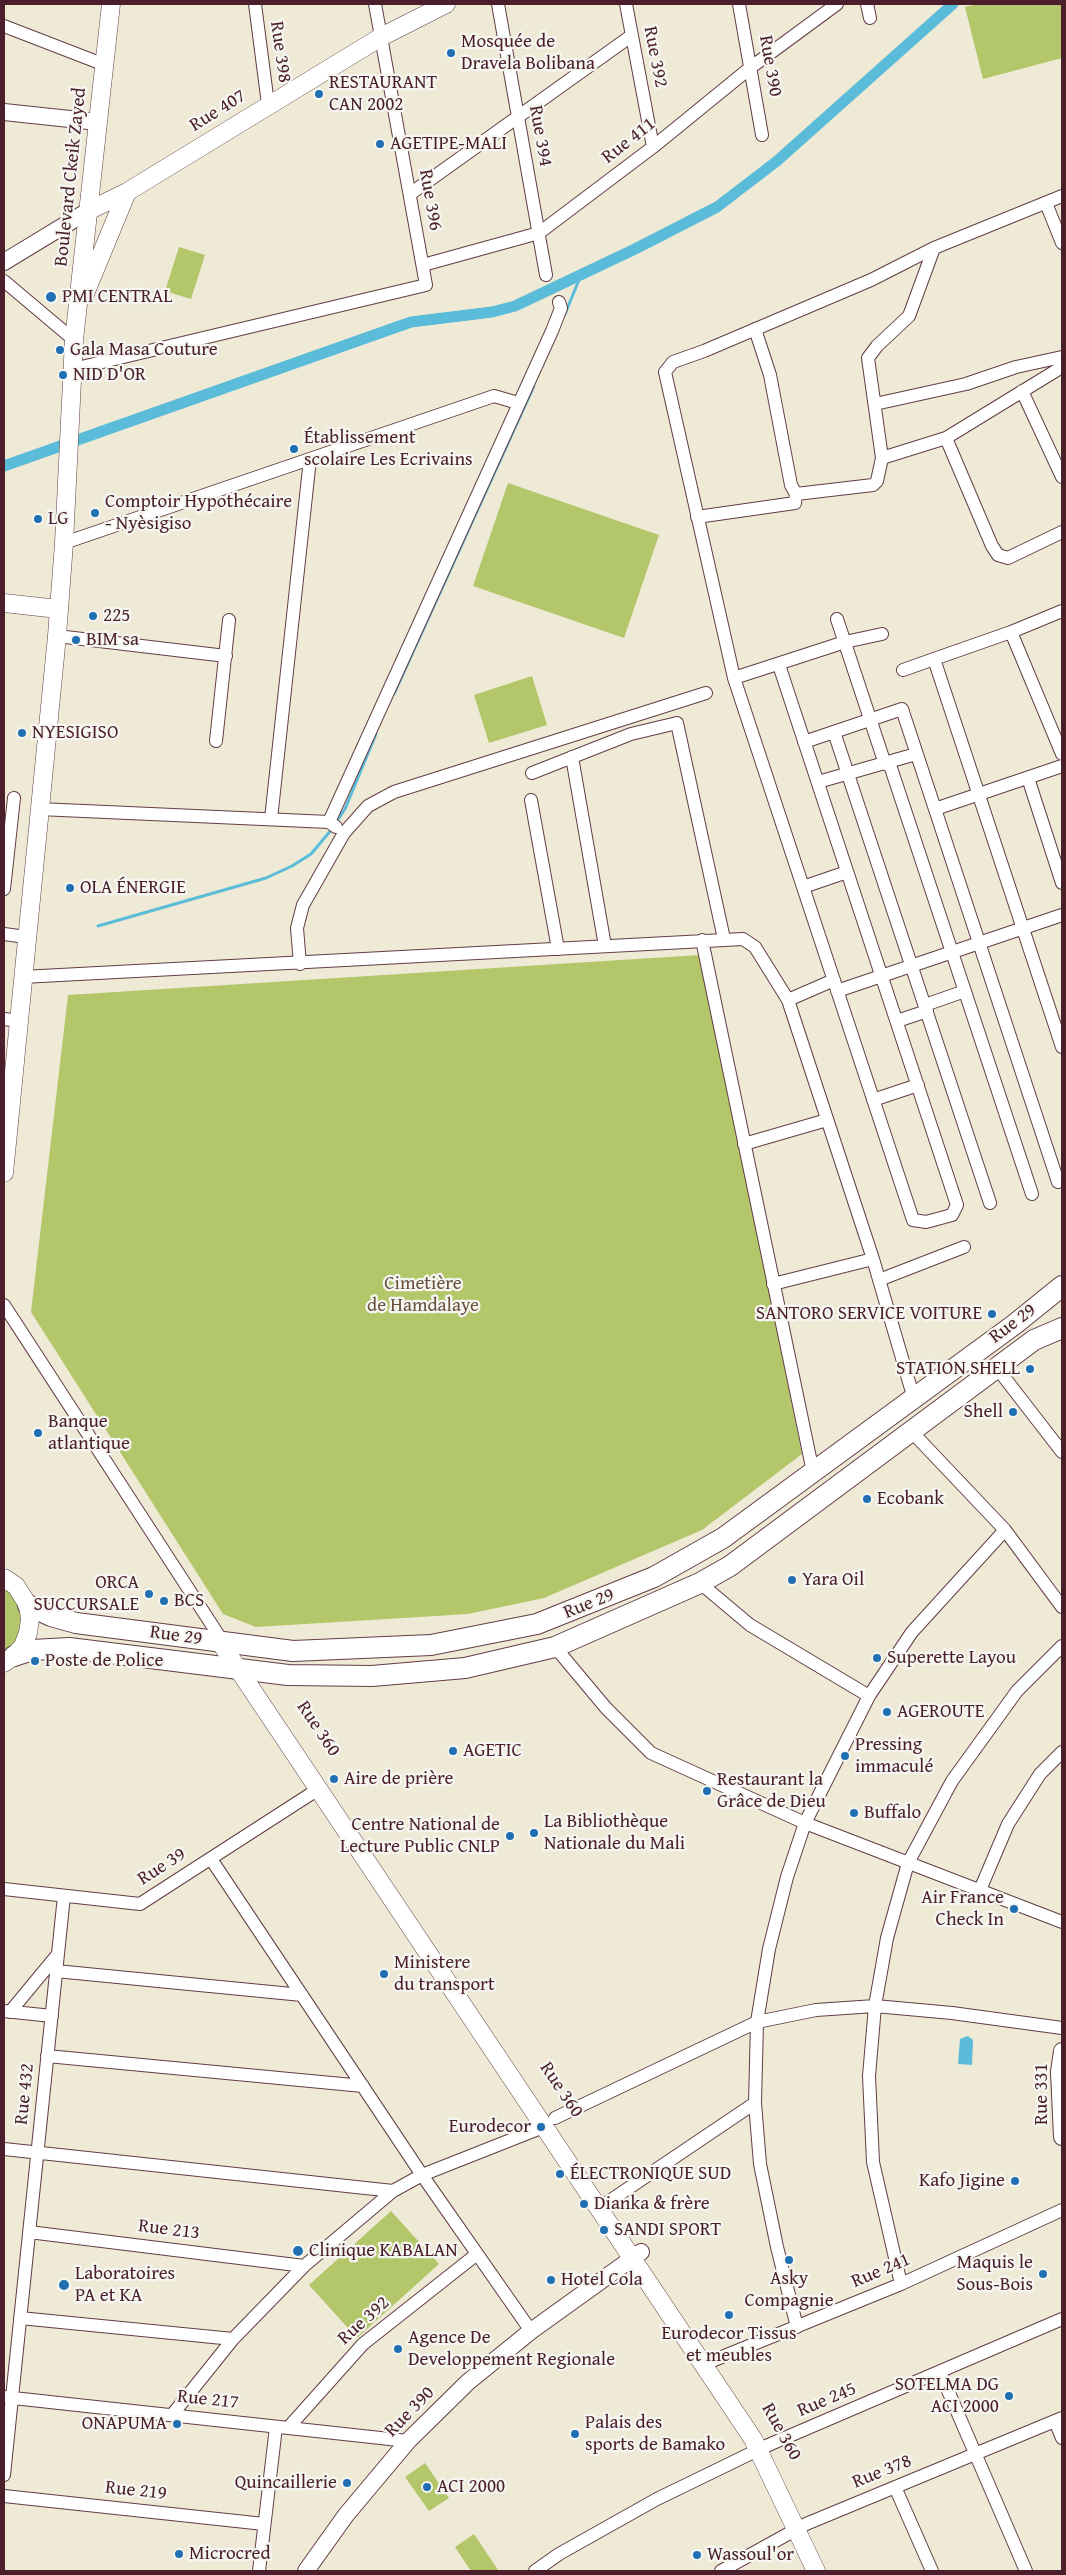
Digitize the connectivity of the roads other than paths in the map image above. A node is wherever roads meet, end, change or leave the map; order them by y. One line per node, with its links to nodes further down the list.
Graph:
1 (111, 4): 14 (main road, Boulevard Ckeik Zayed)
2 (255, 4): 16 (street, Rue 398)
3 (375, 4): 13 (street, Rue 396)
4 (446, 4): 13 (main road, Rue 407)
5 (498, 4): 18 (street, Rue 394)
6 (626, 4): 12 (street, Rue 392)
7 (739, 4): 15 (street, Rue 390)
8 (837, 4): 15 (street, Rue 411)
9 (867, 4): 10 (street)
10 (870, 18)
11 (4, 26): 14 (street)
12 (631, 36): 18 (street); 21 (street, Rue 392)
13 (381, 37): 16 (main road, Rue 407); 23 (street, Rue 396)
14 (105, 65): 19 (main road, Boulevard Ckeik Zayed)
15 (750, 68): 20 (street, Rue 390); 21 (street, Rue 411)
16 (268, 104): 22 (main road, Rue 407)
17 (4, 112): 19 (street)
18 (518, 116): 23 (street); 27 (street, Rue 394)
19 (98, 122): 26 (main road, Boulevard Ckeik Zayed)
20 (762, 135)
21 (653, 147): 27 (street, Rue 411)
22 (127, 192): 26 (main road, Rue 407); 35 (main road)
23 (410, 194): 31 (street, Rue 396)
24 (1062, 196): 25 (street)
25 (1046, 203): 28 (street); 29 (street)
26 (88, 211): 30 (street); 35 (main road, Boulevard Ckeik Zayed)
27 (539, 233): 31 (street, Rue 411); 32 (street, Rue 394)
28 (1062, 243)
29 (934, 248): 36 (street); 43 (street)
30 (4, 262)
31 (422, 265): 40 (street, Rue 396)
32 (546, 275)
33 (4, 281): 37 (street)
34 (559, 302): 42 (street)
35 (76, 314): 37 (main road, Boulevard Ckeik Zayed)
36 (755, 329): 48 (street); 49 (street)
37 (74, 340): 40 (main road, Boulevard Ckeik Zayed)
38 (1062, 357): 43 (street)
39 (1062, 367): 41 (street)
40 (73, 369): 51 (main road, Boulevard Ckeik Zayed)
41 (1022, 391): 44 (street); 47 (street)
42 (518, 403): 46 (street); 86 (street)
43 (875, 404): 45 (street)
44 (946, 438): 45 (street); 50 (street)
45 (882, 458): 48 (street)
46 (310, 459): 51 (street); 85 (street)
47 (1062, 477)
48 (796, 494): 49 (street)
49 (697, 517): 65 (street)
50 (1062, 532)
51 (64, 543): 53 (main road, Boulevard Ckeik Zayed)
52 (4, 603): 53 (main road)
53 (58, 609): 59 (main road, Boulevard Ckeik Zayed)
54 (1062, 611): 57 (street)
55 (837, 619): 60 (street)
56 (229, 620): 61 (street)
57 (1011, 632): 62 (street); 72 (street)
58 (882, 634): 60 (street)
59 (57, 636): 61 (street); 83 (main road, Boulevard Ckeik Zayed)
60 (845, 642): 63 (street); 67 (street)
61 (226, 656): 69 (street)
62 (934, 659): 64 (street); 80 (street)
63 (779, 665): 65 (street); 70 (street)
64 (903, 670)
65 (734, 678): 90 (street)
66 (706, 693): 87 (street)
67 (871, 720): 68 (street); 71 (street); 74 (street)
68 (834, 732): 70 (street); 77 (street)
69 (216, 741)
70 (804, 742): 79 (street)
71 (916, 754): 74 (street); 84 (street)
72 (1062, 754)
73 (572, 757): 76 (street); 96 (street); 99 (street)
74 (887, 763): 77 (street); 101 (street)
75 (1062, 766): 78 (street)
76 (532, 773)
77 (848, 774): 79 (street); 103 (street)
78 (1028, 778): 80 (street); 89 (street)
79 (818, 782): 88 (street)
80 (979, 794): 84 (street); 93 (street)
81 (14, 798): 91 (street)
82 (531, 800): 100 (street)
83 (38, 809): 85 (street); 95 (main road, Boulevard Ckeik Zayed)
84 (935, 809): 98 (street)
85 (271, 819): 86 (street)
86 (329, 822): 87 (street)
87 (344, 833): 102 (street)
88 (847, 872): 90 (street); 104 (street)
89 (1062, 883)
90 (803, 887): 106 (street)
91 (4, 889)
92 (1062, 915): 93 (street)
93 (1023, 928): 98 (street); 112 (street)
94 (4, 934): 95 (street)
95 (26, 937): 105 (main road, Boulevard Ckeik Zayed)
96 (724, 939): 97 (street); 108 (street)
97 (702, 940): 99 (street); 116 (street)
98 (979, 943): 101 (street); 118 (street)
99 (606, 946): 100 (street)
100 (558, 949): 102 (street)
101 (952, 952): 103 (street); 107 (street)
102 (300, 964): 105 (street)
103 (911, 966): 104 (street); 109 (street)
104 (881, 976): 106 (street); 111 (street)
105 (22, 977): 110 (main road, Boulevard Ckeik Zayed)
106 (835, 985): 108 (street); 114 (street)
107 (965, 991): 109 (street); 119 (street)
108 (788, 1000): 115 (street)
109 (926, 1008): 111 (street); 120 (street)
110 (11, 1020): 117 (main road, Boulevard Ckeik Zayed)
111 (897, 1022): 113 (street)
112 (1062, 1047)
113 (918, 1085): 114 (street); 114 (street)
114 (873, 1100)
115 (827, 1120): 116 (street); 122 (street)
116 (744, 1144): 124 (street)
117 (4, 1173)
118 (1058, 1182)
119 (1032, 1194)
120 (990, 1203)
121 (964, 1247): 123 (street)
122 (873, 1259): 123 (street); 124 (street)
123 (879, 1280): 129 (street)
124 (774, 1284): 132 (street)
125 (1062, 1286): 129 (main road, Rue 29)
126 (4, 1305): 138 (street)
127 (1062, 1328): 128 (main road)
128 (997, 1368): 130 (main road); 131 (street)
129 (914, 1399): 132 (main road, Rue 29)
130 (912, 1432): 133 (street); 135 (main road)
131 (1062, 1452)
132 (812, 1472): 138 (main road, Rue 29)
133 (1005, 1530): 137 (street); 143 (street)
134 (4, 1578): 136 (main road)
135 (700, 1583): 140 (main road); 143 (street)
136 (28, 1605): 138 (main road, Rue 29); 141 (main road)
137 (1062, 1607)
138 (227, 1643): 142 (main road, Rue 360)
139 (1062, 1646): 148 (street)
140 (555, 1647): 142 (main road); 146 (street)
141 (9, 1659): 142 (main road)
142 (247, 1670): 145 (main road); 165 (main road, Rue 360)
143 (869, 1696): 146 (street)
144 (1062, 1752): 150 (street)
145 (320, 1788): 147 (street, Rue 39); 165 (main road)
146 (805, 1823): 148 (street); 159 (street)
147 (211, 1858): 151 (street, Rue 39); 155 (street)
148 (908, 1862): 150 (street); 156 (street)
149 (4, 1889): 151 (street, Rue 39)
150 (980, 1890): 152 (street)
151 (64, 1896): 153 (street, Rue 432)
152 (1062, 1922)
153 (58, 1954): 154 (street, Rue 432); 157 (street)
154 (56, 1971): 155 (street); 158 (street, Rue 432)
155 (302, 1995): 163 (street)
156 (875, 2006): 159 (street); 160 (street); 177 (street)
157 (7, 2012): 158 (street)
158 (52, 2016): 162 (street, Rue 432)
159 (756, 2022): 164 (street); 165 (street)
160 (1062, 2028)
161 (1062, 2051): 166 (street, Rue 331)
162 (47, 2056): 163 (street); 168 (street, Rue 432)
163 (363, 2086): 169 (street)
164 (755, 2103): 171 (street); 180 (street)
165 (550, 2122): 169 (street); 171 (main road, Rue 360); 175 (main road)
166 (1062, 2137)
167 (4, 2149): 168 (street)
168 (38, 2153): 170 (street); 173 (street, Rue 432)
169 (422, 2175): 170 (street); 174 (street)
170 (392, 2191): 176 (street)
171 (608, 2202): 175 (main road, Rue 360)
172 (1062, 2210): 177 (street, Rue 241)
173 (29, 2232): 176 (street, Rue 213); 178 (street, Rue 432)
174 (477, 2254): 181 (street); 188 (street, Rue 392)
175 (637, 2255): 181 (street, Rue 390); 183 (main road, Rue 360); 191 (main road)
176 (304, 2266): 182 (street)
177 (901, 2284): 180 (street, Rue 241)
178 (20, 2318): 182 (street); 185 (street, Rue 432)
179 (1062, 2319): 184 (street, Rue 245)
180 (797, 2328): 183 (street, Rue 241)
181 (531, 2331): 190 (street, Rue 390)
182 (232, 2338): 186 (street)
183 (712, 2361): 191 (main road, Rue 360)
184 (940, 2372): 191 (street, Rue 245); 192 (street)
185 (8, 2398): 186 (street, Rue 217); 193 (street, Rue 432)
186 (172, 2415): 188 (street, Rue 217)
187 (1059, 2420): 189 (street); 192 (street, Rue 378)
188 (282, 2427): 190 (street, Rue 217); 196 (street)
189 (1062, 2438)
190 (408, 2441): 199 (street, Rue 390)
191 (763, 2449): 197 (main road, Rue 360); 200 (street, Rue 245)
192 (976, 2454): 194 (street, Rue 378); 205 (street)
193 (4, 2475)
194 (895, 2487): 197 (street, Rue 378); 204 (street)
195 (4, 2496): 196 (street, Rue 219)
196 (264, 2524): 198 (street)
197 (801, 2527): 201 (street, Rue 378); 202 (main road); 203 (main road, Rue 360)
198 (259, 2571)
199 (306, 2571)
200 (535, 2571)
201 (721, 2571)
202 (816, 2571)
203 (826, 2571)
204 (932, 2571)
205 (1026, 2571)

